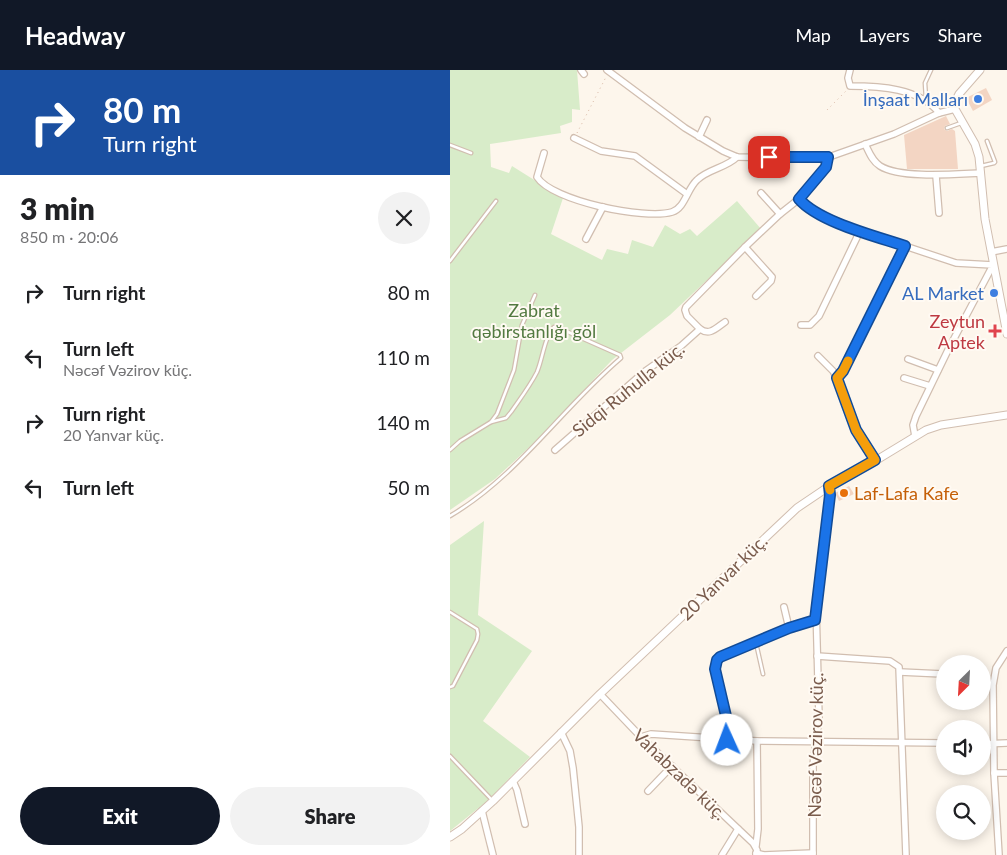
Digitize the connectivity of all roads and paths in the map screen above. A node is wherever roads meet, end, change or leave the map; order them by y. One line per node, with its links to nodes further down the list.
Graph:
1 (850, 70): 5 (street)
2 (931, 70): 6 (lane)
3 (980, 70): 7 (street)
4 (608, 71): 13 (path); 14 (street)
5 (850, 86): 6 (street); 8 (path)
6 (926, 101): 9 (street)
7 (955, 109): 9 (street); 11 (street)
8 (827, 110)
9 (939, 114): 16 (street)
10 (707, 120): 14 (street)
11 (963, 122): 12 (lane); 22 (street)
12 (947, 128)
13 (574, 138): 25 (street)
14 (699, 138): 20 (street)
15 (986, 142): 22 (lane)
16 (865, 144): 21 (street); 23 (street)
17 (450, 146): 18 (lane)
18 (471, 153)
19 (544, 153): 28 (street)
20 (737, 157): 21 (street); 25 (street)
21 (828, 157): 26 (street, Sidqi Ruhulla küç.)
22 (980, 170): 23 (street); 36 (street)
23 (936, 176): 29 (street)
24 (761, 193): 30 (street)
25 (687, 194): 28 (street)
26 (799, 199): 30 (street, Sidqi Ruhulla küç.); 31 (street)
27 (496, 201): 37 (lane)
28 (603, 207): 32 (street)
29 (939, 213)
30 (780, 214): 34 (street, Sidqi Ruhulla küç.)
31 (860, 231): 33 (street); 42 (street)
32 (586, 239)
33 (905, 246): 38 (street); 48 (street)
34 (745, 247): 40 (street); 43 (street, Sidqi Ruhulla küç.)
35 (1007, 249): 36 (street)
36 (990, 252): 38 (street)
37 (450, 261)
38 (993, 266): 44 (street); 47 (street)
39 (535, 295): 52 (lane)
40 (756, 296)
41 (725, 322): 43 (street, Sidqi Ruhulla küç.)
42 (801, 325)
43 (700, 329): 55 (street, Sidqi Ruhulla küç.)
44 (1007, 334)
45 (818, 356): 48 (street)
46 (908, 359): 47 (street)
47 (938, 370): 50 (street)
48 (837, 378): 56 (street)
49 (904, 378): 50 (street)
50 (930, 386): 53 (street)
51 (1007, 415): 53 (street, 20 Yanvar küç.)
52 (491, 422): 54 (lane); 58 (lane)
53 (915, 436): 56 (street, 20 Yanvar küç.)
54 (450, 450)
55 (555, 450)
56 (875, 460): 57 (street, 20 Yanvar küç.)
57 (829, 486): 61 (street, Nəcəf Vəzirov küç.); 70 (street, 20 Yanvar küç.)
58 (450, 516)
59 (784, 607): 62 (street)
60 (450, 612): 69 (lane)
61 (815, 620): 62 (street); 65 (street, Nəcəf Vəzirov küç.)
62 (789, 628): 63 (street)
63 (756, 642): 67 (lane); 73 (street)
64 (1007, 651): 79 (street)
65 (817, 656): 66 (street); 75 (street, Nəcəf Vəzirov küç.)
66 (900, 672): 68 (street); 76 (street)
67 (763, 674)
68 (936, 674)
69 (450, 688)
70 (600, 694): 71 (street, 20 Yanvar küç.); 72 (street, Vahabzadə küç.)
71 (561, 732): 84 (street, 20 Yanvar küç.); 94 (street)
72 (641, 737): 73 (street); 81 (street, Vahabzadə küç.)
73 (727, 740): 74 (street)
74 (758, 741): 75 (street); 91 (street)
75 (816, 742): 76 (street); 92 (street, Nəcəf Vəzirov küç.)
76 (902, 743): 77 (street); 96 (street)
77 (936, 743)
78 (1007, 743): 79 (street)
79 (993, 744): 82 (street)
80 (450, 756): 86 (lane)
81 (672, 766): 85 (street); 89 (street, Vahabzadə küç.)
82 (994, 773): 83 (street); 97 (street)
83 (1007, 773)
84 (513, 781): 86 (street, 20 Yanvar küç.); 88 (street)
85 (648, 791)
86 (493, 801): 87 (street, 20 Yanvar küç.)
87 (482, 811): 90 (street, 20 Yanvar küç.); 93 (street)
88 (525, 824)
89 (738, 829): 91 (street, Vahabzadə küç.); 95 (street)
90 (450, 837)
91 (756, 852): 92 (street)
92 (813, 854)
93 (493, 855)
94 (579, 855)
95 (722, 855)
96 (906, 855)
97 (999, 855)

